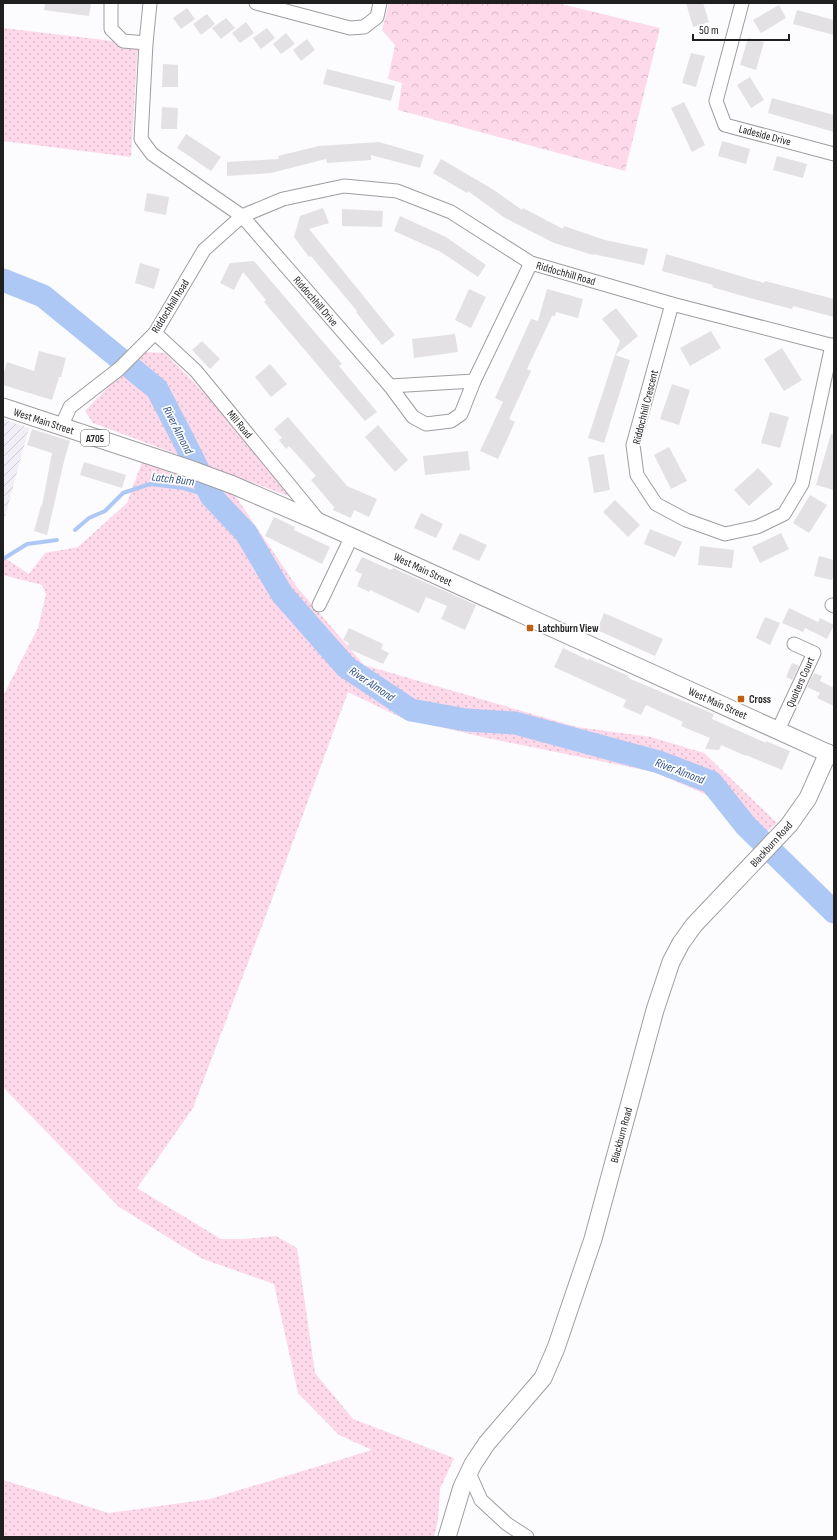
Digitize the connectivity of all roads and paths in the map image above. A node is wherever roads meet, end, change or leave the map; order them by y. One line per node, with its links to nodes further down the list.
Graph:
1 (111, 3): 6 (street)
2 (150, 3): 6 (street)
3 (256, 3): 4 (street)
4 (380, 3)
5 (742, 3): 7 (street, Ladeside Drive)
6 (146, 43): 8 (street)
7 (834, 154)
8 (242, 216): 9 (street, Riddochhill Road); 11 (street, Riddochhill Road); 14 (street, Riddochhill Drive)
9 (531, 263): 10 (street, Riddochhill Road); 13 (street, Riddochhill Drive)
10 (672, 304): 12 (street, Riddochhill Road); 12 (street, Riddochhill Crescent)
11 (155, 333): 16 (street, Riddochhill Road); 17 (street, Mill Road)
12 (833, 345)
13 (474, 381): 14 (street); 14 (street, Riddochhill Drive)
14 (390, 386)
15 (3, 407): 16 (main road, West Main Street / A705)
16 (61, 427): 17 (main road, West Main Street / A705)
17 (319, 522): 18 (main road, West Main Street / A705)
18 (352, 536): 19 (street); 21 (main road, West Main Street / A705)
19 (319, 605)
20 (794, 644): 21 (street, Quoiters Court)
21 (778, 730): 22 (main road, West Main Street / A705)
22 (831, 754): 23 (main road, Blackburn Road)
23 (468, 1473): 24 (main road, Blackburn Road); 25 (street)
24 (447, 1537)
25 (527, 1537)

